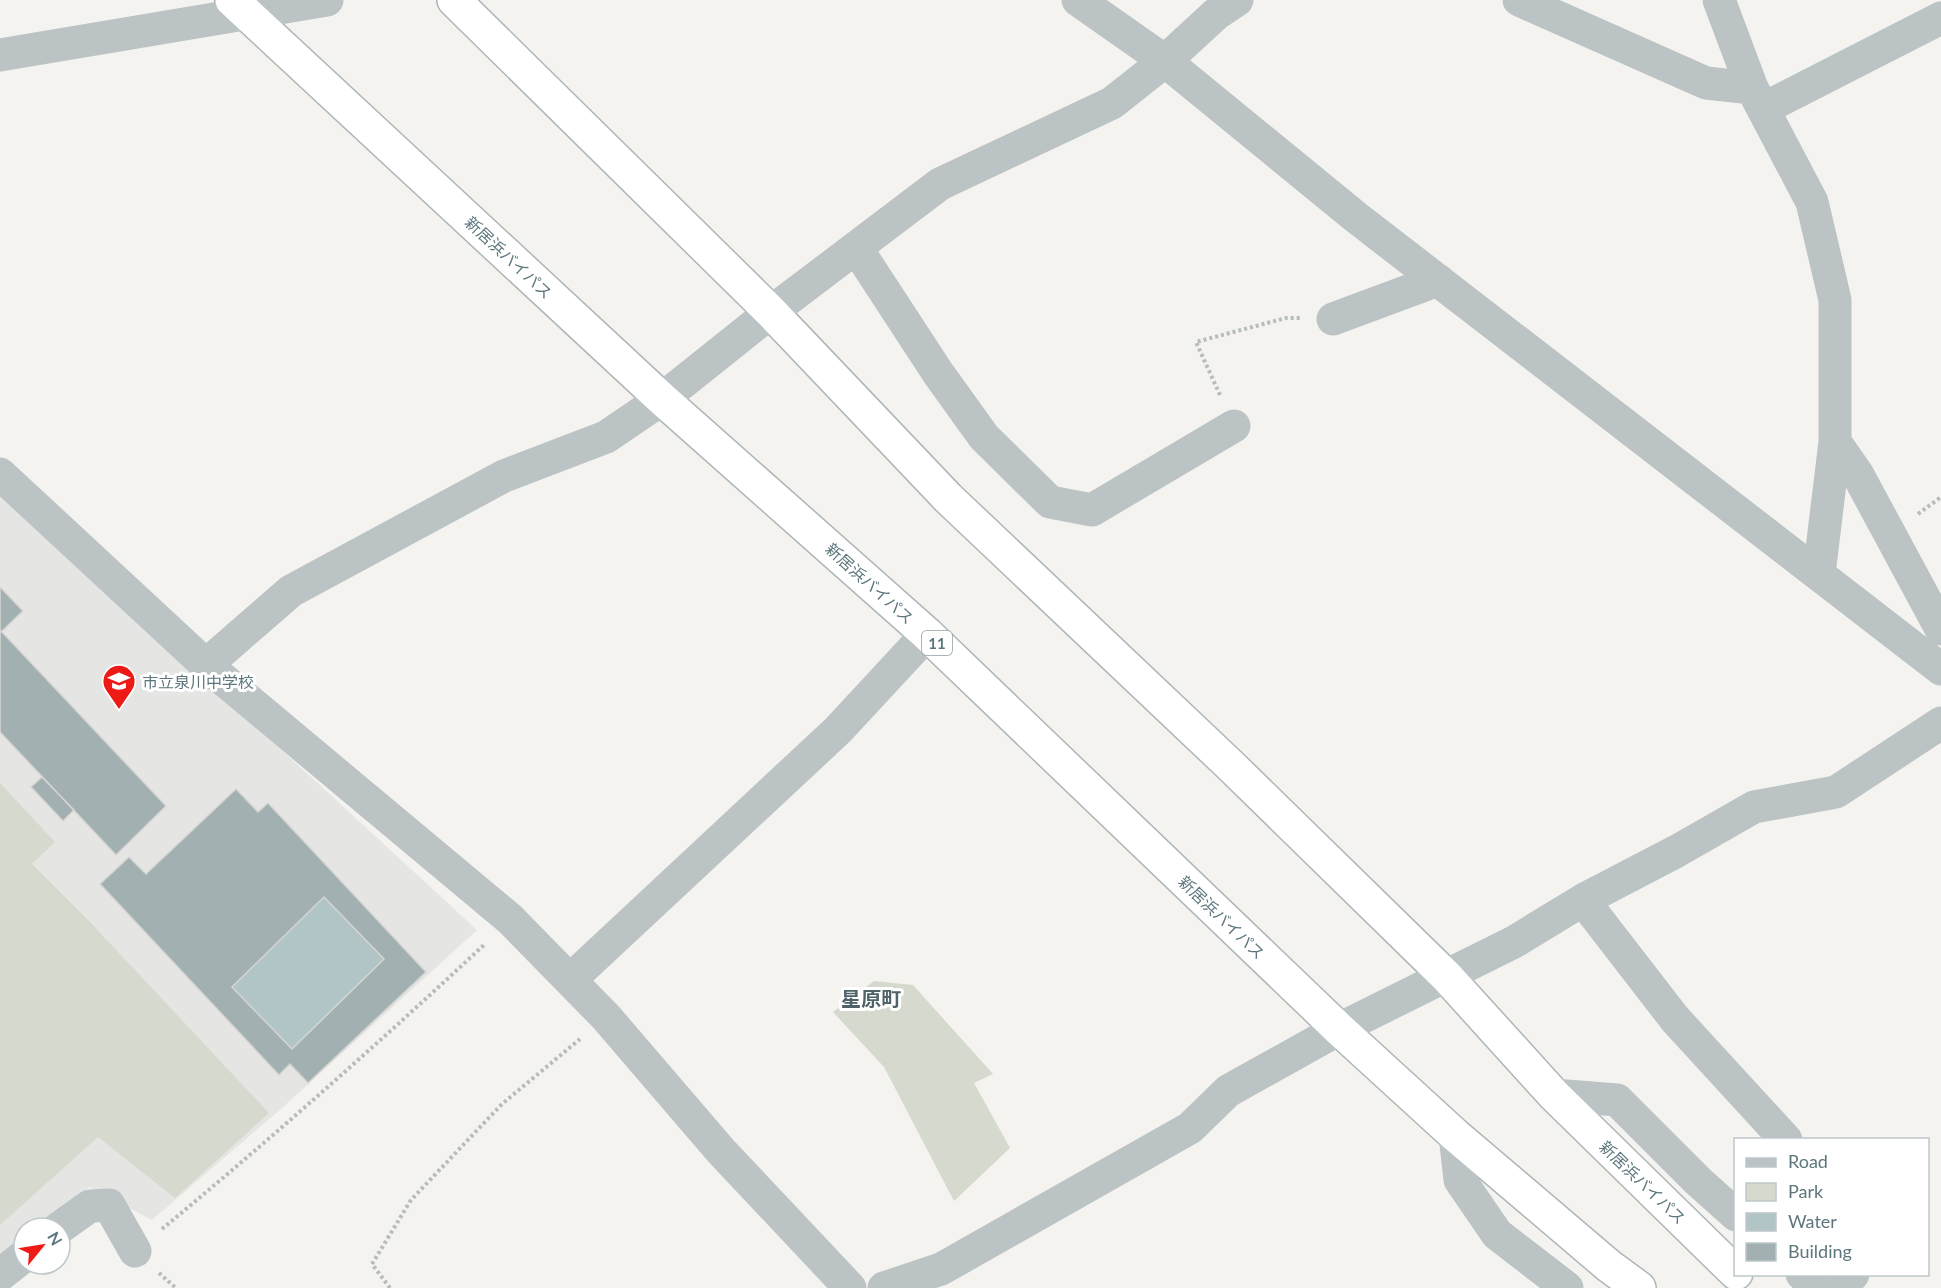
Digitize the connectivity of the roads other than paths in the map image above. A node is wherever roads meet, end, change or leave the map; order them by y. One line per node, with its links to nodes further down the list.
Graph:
1 (327, 0): 7 (street)
2 (454, 0): 14 (highway, 新居浜バイパス)
3 (1078, 0): 10 (street)
4 (1237, 0): 10 (street)
5 (1519, 0): 11 (street)
6 (1719, 0): 11 (street)
7 (238, 6): 9 (street); 16 (highway, 新居浜バイパス / 11)
8 (1941, 18): 11 (street)
9 (0, 56)
10 (1165, 61): 12 (street); 13 (street)
11 (1758, 99): 18 (street)
12 (857, 249): 14 (street); 17 (street)
13 (1438, 280): 15 (street); 20 (street)
14 (771, 312): 16 (street); 27 (highway, 新居浜バイパス)
15 (1334, 319)
16 (662, 399): 22 (highway, 新居浜バイパス / 11); 23 (street)
17 (1234, 426)
18 (1835, 442): 20 (street); 21 (street)
19 (0, 474): 23 (street)
20 (1819, 574): 24 (street)
21 (1941, 629)
22 (927, 634): 28 (street); 29 (highway, 新居浜バイパス / 11)
23 (206, 665): 28 (street)
24 (1941, 669)
25 (1941, 723): 26 (street)
26 (1583, 900): 27 (street); 32 (street)
27 (1447, 977): 29 (street); 30 (highway, 新居浜バイパス)
28 (570, 980): 42 (street)
29 (1339, 1029): 31 (highway, 新居浜バイパス / 11); 43 (street)
30 (1554, 1095): 33 (street); 37 (highway, 新居浜バイパス)
31 (1455, 1135): 44 (street); 45 (highway, 新居浜バイパス / 11)
32 (1784, 1138)
33 (1734, 1213)
34 (72, 1219): 35 (street)
35 (135, 1251)
36 (12, 1266): 38 (street)
37 (1734, 1272)
38 (0, 1275)
39 (1738, 1276): 46 (highway, 新居浜バイパス)
40 (1803, 1276): 47 (street)
41 (1852, 1276): 48 (street)
42 (850, 1288)
43 (884, 1288)
44 (1567, 1288)
45 (1639, 1288)
46 (1751, 1288)
47 (1817, 1288)
48 (1842, 1288)

